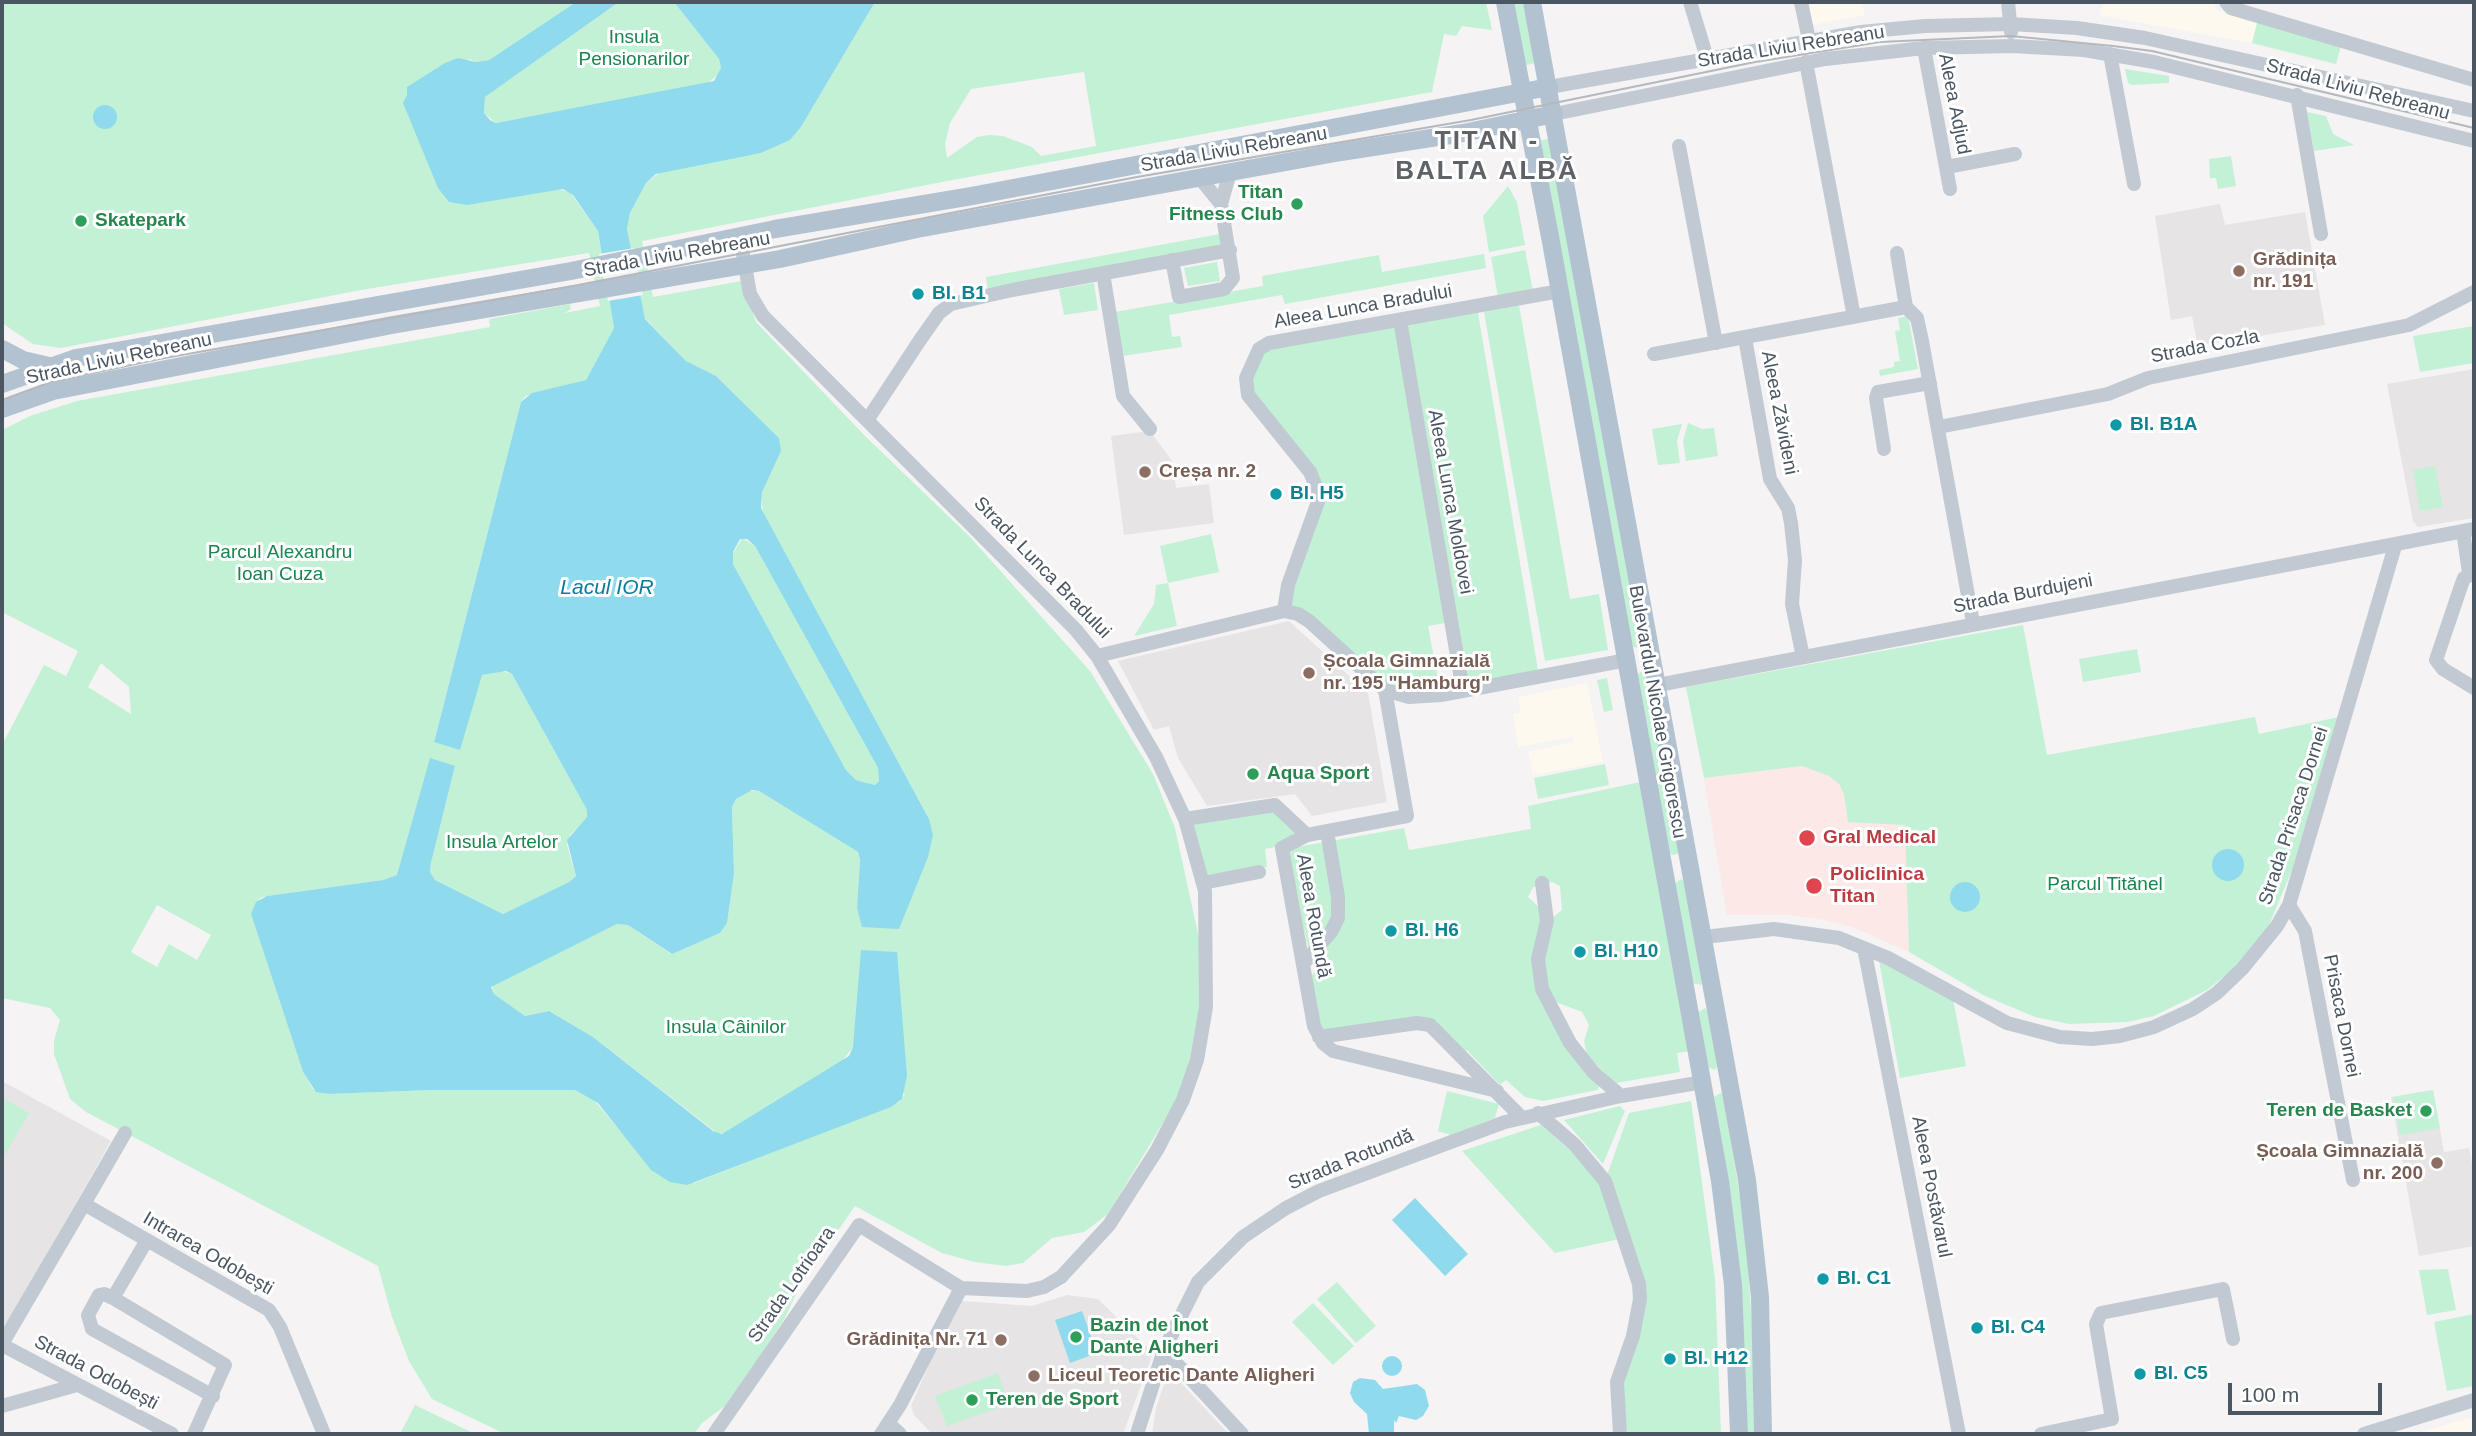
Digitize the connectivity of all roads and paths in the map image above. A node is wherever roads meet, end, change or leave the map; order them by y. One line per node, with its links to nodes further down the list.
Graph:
1 (1504, 2): 16 (main road, Bulevardul Nicolae Grigorescu)
2 (1532, 2): 15 (main road, Bulevardul Nicolae Grigorescu)
3 (1690, 2): 12 (street)
4 (1801, 2): 8 (street)
5 (2008, 2): 7 (street)
6 (2226, 2): 14 (street, Strada Liviu Rebreanu)
7 (2011, 24): 8 (street, Strada Liviu Rebreanu); 9 (street); 18 (street, Strada Liviu Rebreanu)
8 (1809, 40): 12 (street, Strada Liviu Rebreanu)
9 (2012, 46): 10 (street, Strada Liviu Rebreanu); 11 (street, Strada Liviu Rebreanu)
10 (1924, 48): 13 (street, Strada Liviu Rebreanu); 24 (street, Aleea Adjud)
11 (2110, 54): 17 (street, Strada Liviu Rebreanu); 27 (street)
12 (1707, 58): 15 (street, Strada Liviu Rebreanu)
13 (1806, 62): 19 (street, Strada Liviu Rebreanu); 40 (street)
14 (2474, 80)
15 (1549, 87): 16 (main road, Strada Liviu Rebreanu); 19 (main road, Bulevardul Nicolae Grigorescu)
16 (1522, 92): 20 (main road, Bulevardul Nicolae Grigorescu); 31 (main road, Strada Liviu Rebreanu)
17 (2297, 95): 21 (street, Strada Liviu Rebreanu); 30 (street)
18 (2474, 111)
19 (1554, 114): 20 (main road, Strada Liviu Rebreanu); 60 (main road, Bulevardul Nicolae Grigorescu)
20 (1528, 120): 25 (main road, Strada Liviu Rebreanu); 37 (main road, Bulevardul Nicolae Grigorescu)
21 (2474, 141)
22 (1679, 146): 43 (street)
23 (2015, 155): 24 (street, Aleea Adjud)
24 (1947, 167): 28 (street, Aleea Adjud)
25 (1230, 172): 26 (main road, Strada Liviu Rebreanu); 29 (street)
26 (1199, 177): 29 (street); 35 (main road, Strada Liviu Rebreanu)
27 (2134, 184)
28 (1950, 189)
29 (1222, 204): 32 (street)
30 (2321, 234)
31 (740, 237): 35 (street, Strada Lunca Bradului); 46 (main road, Strada Liviu Rebreanu)
32 (1230, 250): 34 (street); 34 (street)
33 (1897, 253): 39 (street)
34 (1172, 260): 36 (street)
35 (744, 265): 49 (main road, Strada Liviu Rebreanu); 50 (street, Strada Lunca Bradului)
36 (1103, 273): 50 (street); 52 (street)
37 (1560, 291): 41 (street, Aleea Lunca Bradului); 62 (main road, Bulevardul Nicolae Grigorescu)
38 (2474, 292): 51 (street, Strada Cozla)
39 (1906, 307): 40 (street, Aleea Zăvideni); 47 (street)
40 (1854, 317): 42 (street, Aleea Zăvideni)
41 (1400, 320): 57 (street, Aleea Lunca Bradului); 66 (street, Aleea Lunca Moldovei)
42 (1745, 338): 43 (street, Aleea Zăvideni); 61 (street, Aleea Zăvideni)
43 (1716, 343): 45 (street, Aleea Zăvideni)
44 (2, 349): 46 (main road)
45 (1654, 354)
46 (49, 366): 48 (main road, Strada Liviu Rebreanu)
47 (1930, 383): 51 (street); 53 (street)
48 (2, 385): 49 (street)
49 (4, 405)
50 (868, 419): 59 (street, Strada Lunca Bradului)
51 (1939, 427): 58 (street)
52 (1150, 429)
53 (1884, 449)
54 (2469, 530): 55 (street); 56 (street)
55 (2395, 546): 58 (street, Strada Burdujeni); 75 (street, Strada Prisaca Dornei)
56 (2472, 573): 64 (street)
57 (1284, 611): 59 (street, Strada Lunca Bradului); 65 (street)
58 (1973, 623): 61 (street, Strada Burdujeni)
59 (1097, 656): 67 (street, Strada Lotrioara)
60 (1653, 656): 62 (main road); 63 (main road, Bulevardul Nicolae Grigorescu)
61 (1802, 657): 63 (street, Strada Burdujeni)
62 (1627, 660): 66 (street); 71 (main road, Bulevardul Nicolae Grigorescu)
63 (1658, 685): 70 (main road, Bulevardul Nicolae Grigorescu)
64 (2474, 688)
65 (1385, 690): 66 (street); 68 (street, Aleea Rotundă)
66 (1463, 691)
67 (1185, 819): 69 (street); 73 (street, Strada Lotrioara)
68 (1327, 831): 69 (street, Aleea Rotundă); 78 (street)
69 (1307, 835): 78 (street, Aleea Rotundă)
70 (1691, 865): 71 (main road); 76 (main road, Bulevardul Nicolae Grigorescu)
71 (1664, 870): 80 (main road, Bulevardul Nicolae Grigorescu)
72 (1259, 872): 73 (street)
73 (1203, 883): 92 (street, Strada Lotrioara)
74 (1542, 883): 85 (street)
75 (2289, 905): 77 (street, Strada Prisaca Dornei); 89 (street, Prisaca Dornei)
76 (1704, 937): 77 (street, Strada Prisaca Dornei); 79 (main road, Bulevardul Nicolae Grigorescu)
77 (1864, 948): 111 (street, Aleea Postăvarul)
78 (1303, 964): 81 (street, Aleea Rotundă)
79 (1714, 992): 80 (main road); 82 (main road, Bulevardul Nicolae Grigorescu)
80 (1687, 997): 83 (main road, Bulevardul Nicolae Grigorescu)
81 (1319, 1037): 84 (street); 84 (street)
82 (1729, 1077): 83 (main road); 110 (main road, Bulevardul Nicolae Grigorescu)
83 (1703, 1082): 85 (street, Strada Rotundă); 109 (main road, Bulevardul Nicolae Grigorescu)
84 (1497, 1091): 87 (street)
85 (1622, 1096): 86 (street, Strada Rotundă)
86 (1538, 1113): 87 (street, Strada Rotundă); 108 (street)
87 (1521, 1117): 96 (street, Strada Rotundă)
88 (125, 1133): 90 (street)
89 (2353, 1180)
90 (84, 1204): 91 (street, Intrarea Odobești); 95 (street)
91 (147, 1240): 93 (street, Strada Odobești); 104 (street, Intrarea Odobești)
92 (961, 1288): 101 (street); 105 (street, Strada Lotrioara)
93 (113, 1298): 98 (street); 98 (street, Strada Odobești)
94 (2233, 1339): 112 (street)
95 (2, 1344): 97 (street, Strada Odobești)
96 (1164, 1350): 106 (street, Strada Rotundă); 107 (street)
97 (77, 1385): 100 (street); 102 (street, Strada Odobești)
98 (213, 1396): 103 (street)
99 (2474, 1400): 113 (street)
100 (2, 1406)
101 (890, 1431)
102 (172, 1434)
103 (194, 1434)
104 (324, 1434)
105 (714, 1434)
106 (1138, 1434)
107 (1242, 1434)
108 (1620, 1434)
109 (1739, 1434)
110 (1763, 1434)
111 (1959, 1434)
112 (2048, 1434)
113 (2364, 1434)

